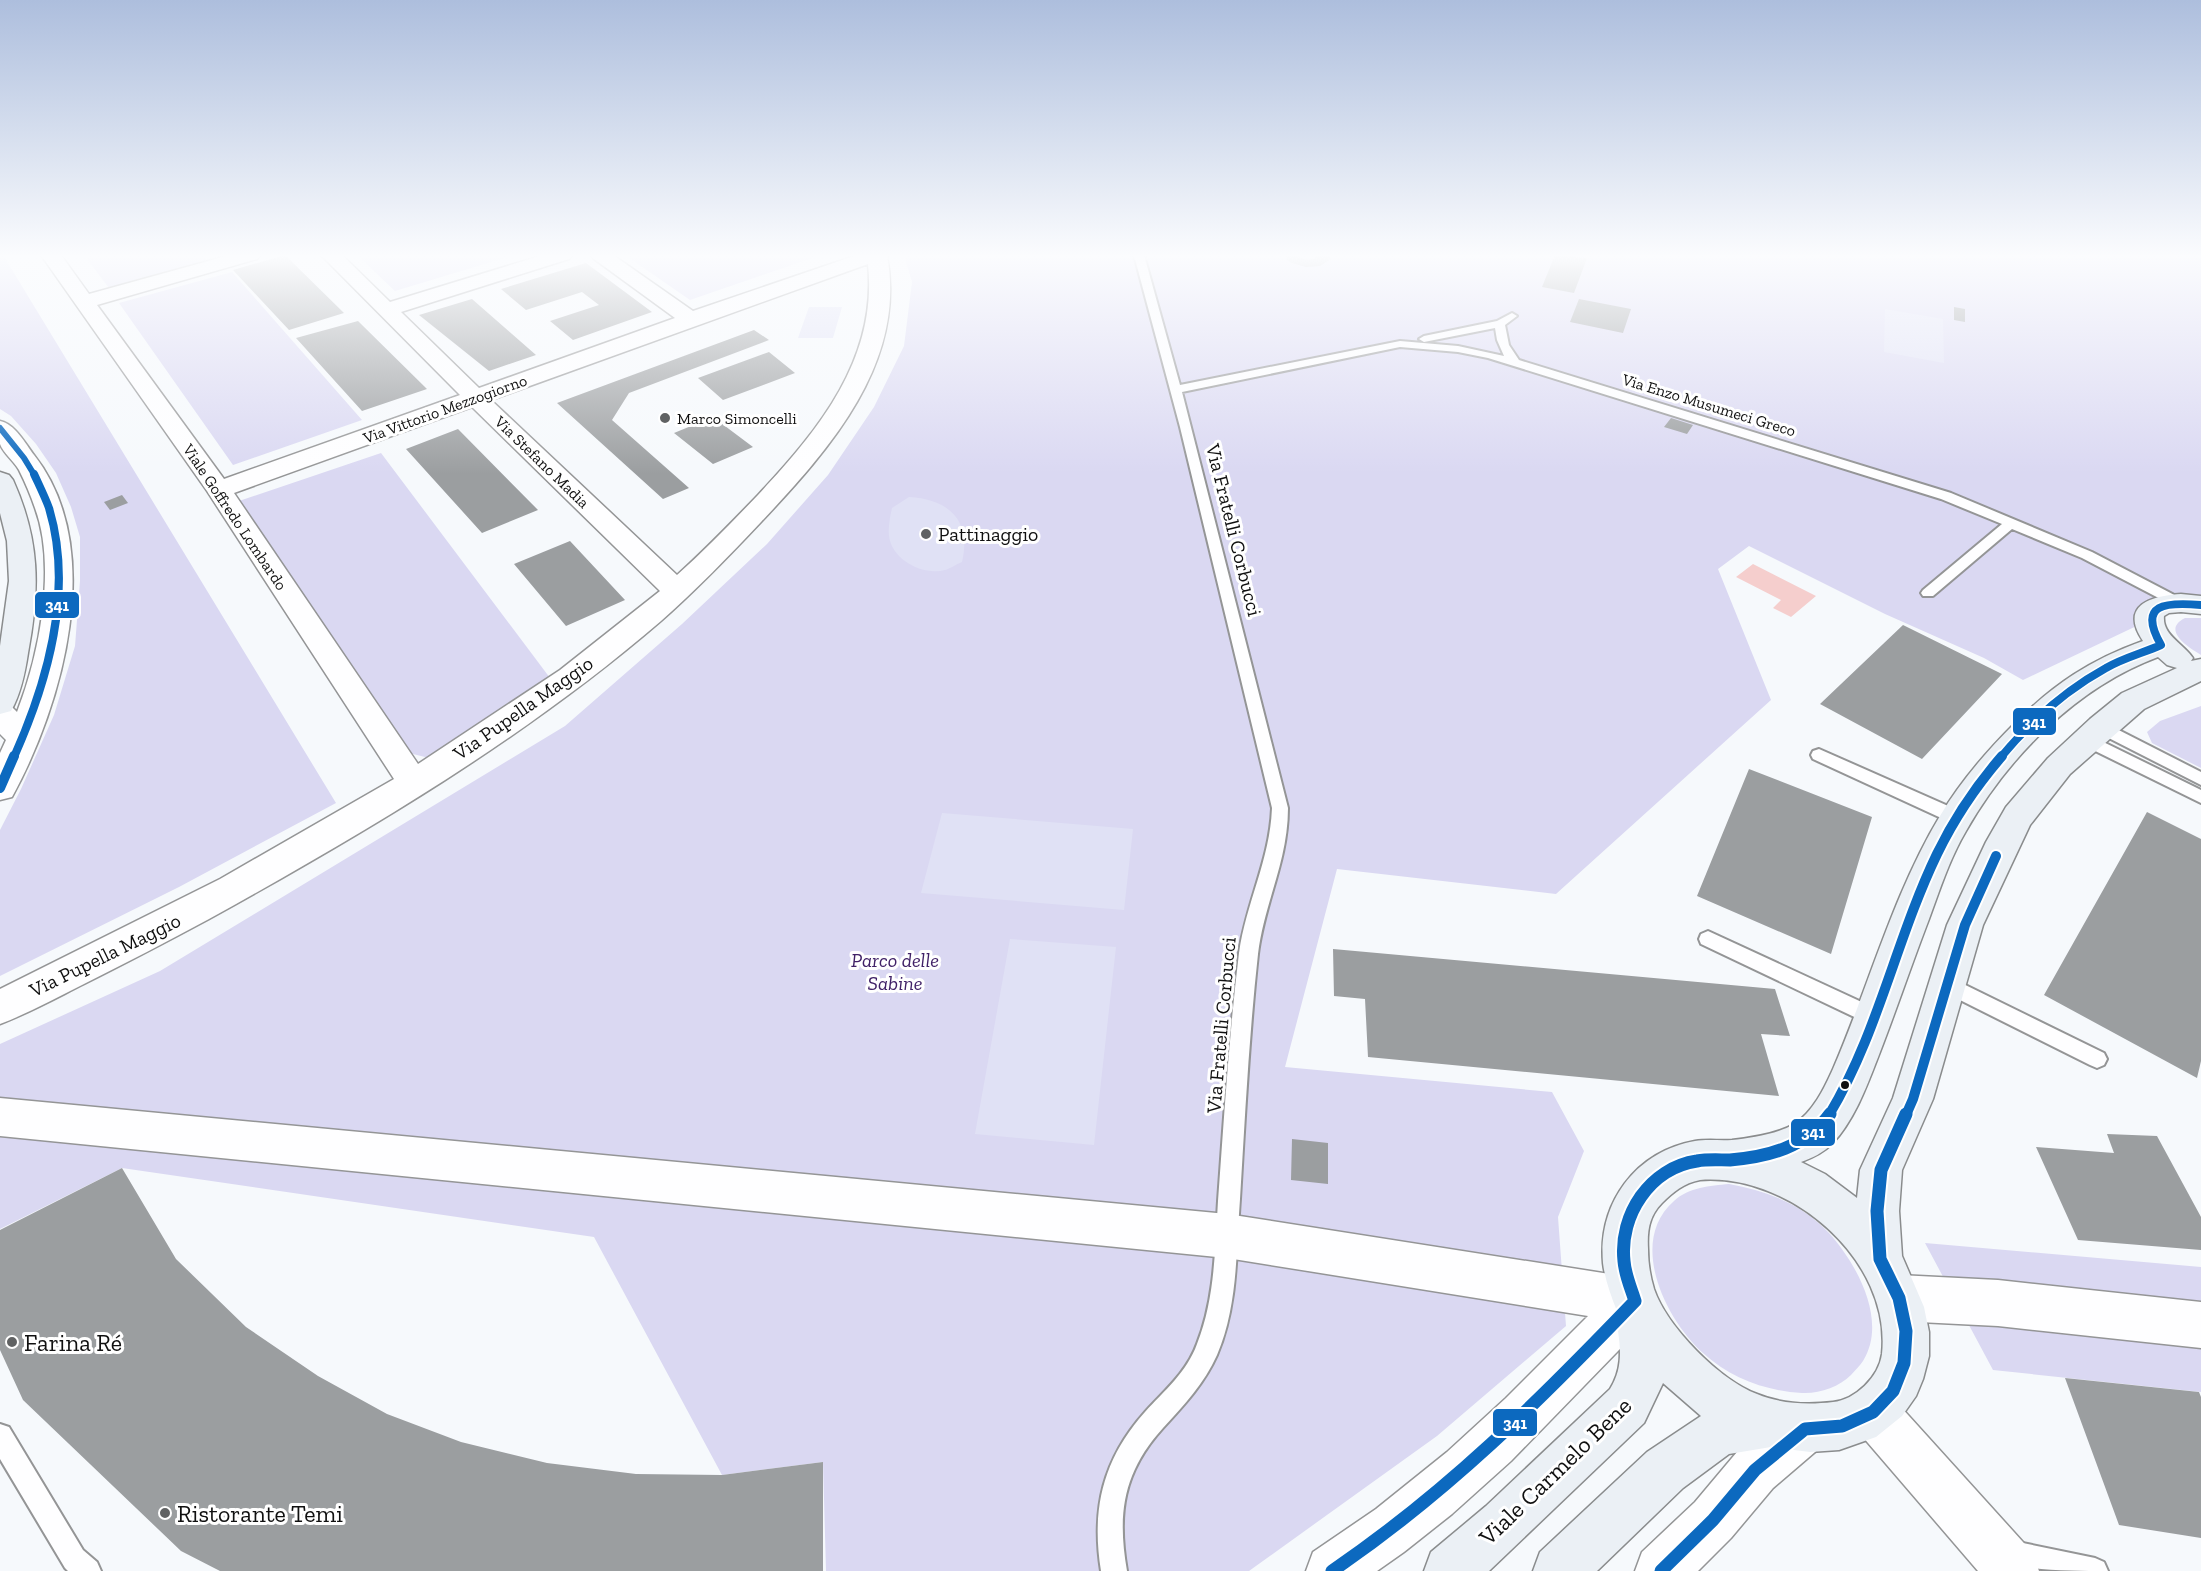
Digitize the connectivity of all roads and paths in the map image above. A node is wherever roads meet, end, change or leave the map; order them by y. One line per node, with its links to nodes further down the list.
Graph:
1 (102, 328): 14 (street, Viale Goffredo Lombardo)
2 (407, 328): 11 (street, Via Stefano Madia)
3 (662, 328): 11 (street, Via Vittorio Mezzogiorno)
4 (876, 328): 16 (street, Via Pupella Maggio)
5 (1159, 328): 10 (lane, Via Fratelli Corbucci)
6 (1478, 328): 8 (lane)
7 (1500, 328): 9 (lane)
8 (1400, 344): 9 (lane, Via Enzo Musumeci Greco); 10 (lane, Via Enzo Musumeci Greco)
9 (1515, 363): 15 (lane, Via Enzo Musumeci Greco)
10 (1175, 390): 38 (lane, Via Fratelli Corbucci)
11 (476, 398): 14 (street, Via Vittorio Mezzogiorno); 16 (street, Via Stefano Madia)
12 (0, 428): 24 (street)
13 (0, 480): 21 (street)
14 (219, 490): 27 (street, Viale Goffredo Lombardo)
15 (2012, 523): 17 (lane); 18 (lane, Via Enzo Musumeci Greco)
16 (677, 591): 27 (street, Via Pupella Maggio)
17 (1928, 593)
18 (2189, 604): 19 (street)
19 (2161, 645): 20 (street); 30 (street)
20 (2201, 669): 23 (street)
21 (0, 703)
22 (0, 714): 24 (street)
23 (2094, 734): 26 (lane); 29 (lane); 32 (street)
24 (22, 738): 28 (street)
25 (1819, 755): 30 (lane)
26 (2201, 779)
27 (414, 783): 33 (street, Via Pupella Maggio)
28 (0, 788)
29 (2201, 797)
30 (1958, 818): 34 (street)
31 (1708, 939): 34 (lane)
32 (1947, 984): 35 (lane); 39 (street)
33 (0, 1007)
34 (1874, 1017): 37 (street)
35 (2097, 1059)
36 (0, 1118): 38 (street)
37 (1732, 1160): 39 (street); 40 (street)
38 (1227, 1236): 40 (street); 47 (lane, Via Fratelli Corbucci)
39 (1890, 1278): 41 (street); 42 (street)
40 (1635, 1301): 43 (street); 48 (street); 49 (street, Viale Carmelo Bene)
41 (2201, 1325)
42 (1873, 1412): 43 (street); 45 (street)
43 (1788, 1426): 50 (street); 51 (street)
44 (0, 1436): 46 (lane)
45 (2004, 1561): 52 (lane)
46 (88, 1571)
47 (1114, 1571)
48 (1332, 1571)
49 (1450, 1571)
50 (1559, 1571)
51 (1661, 1571)
52 (2096, 1571)

